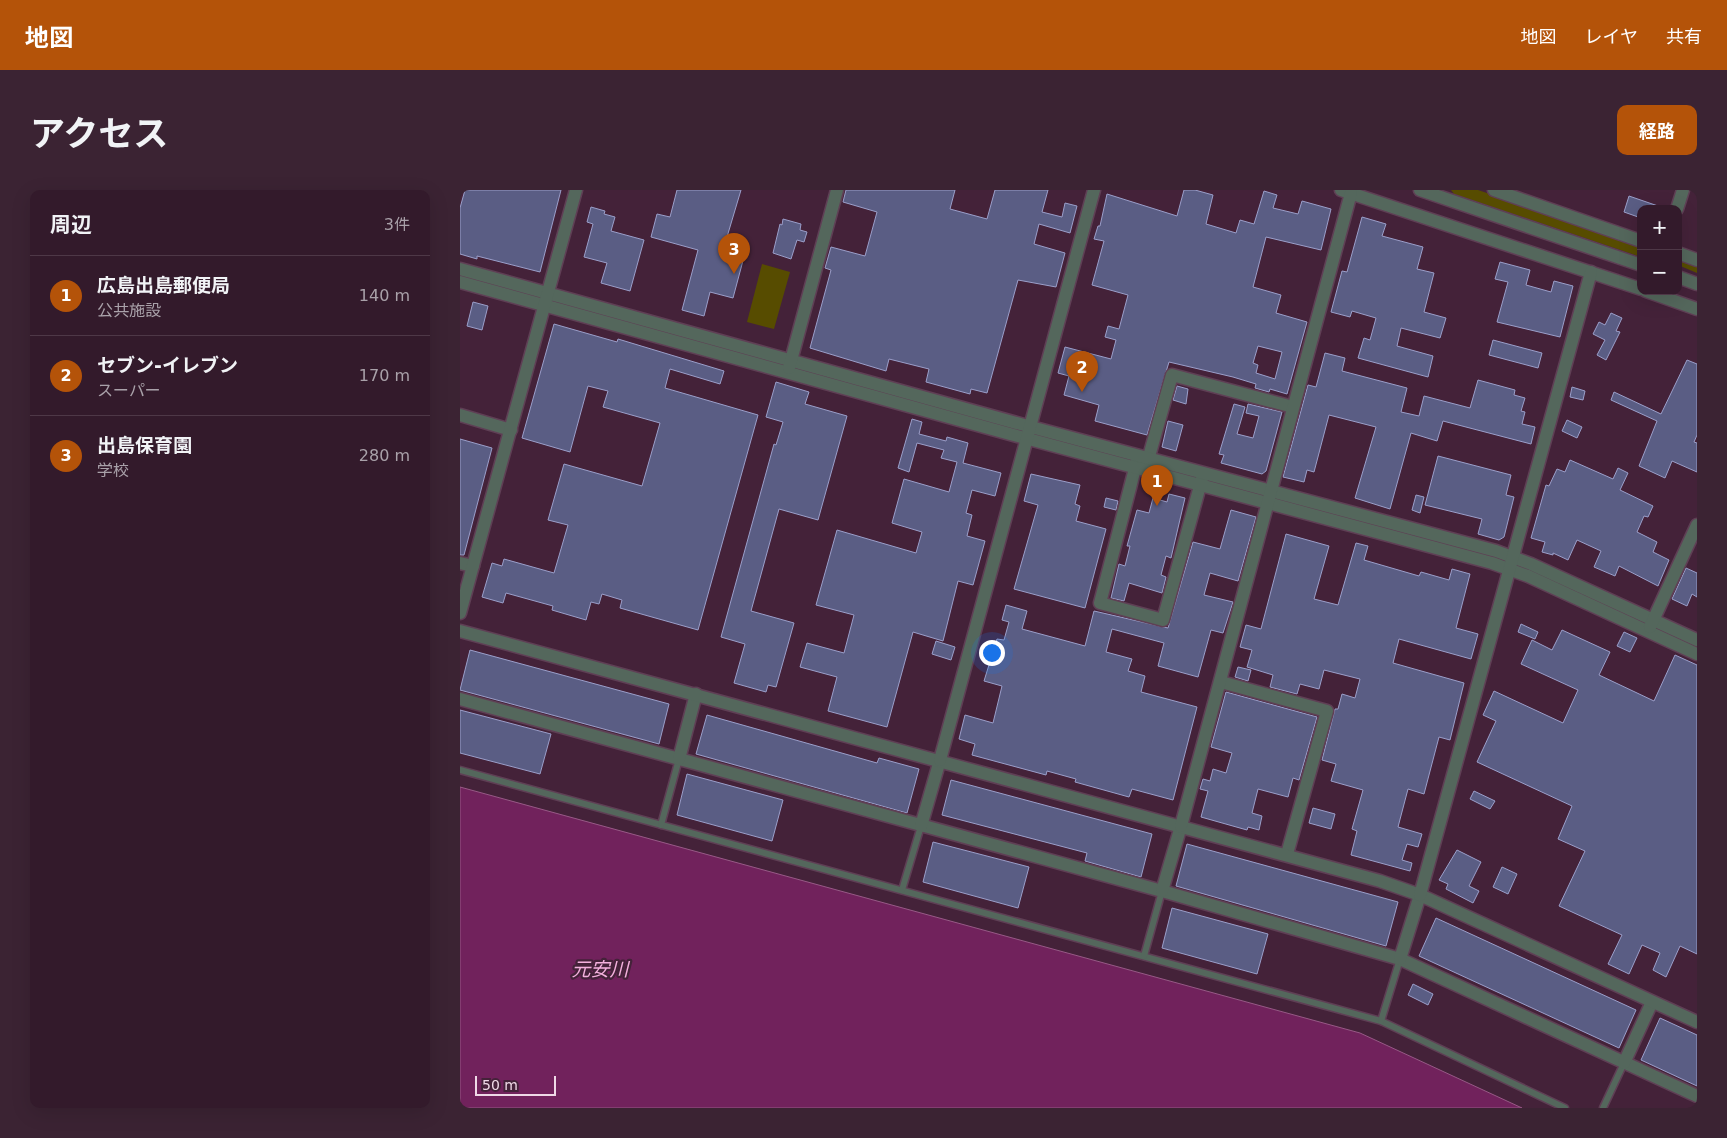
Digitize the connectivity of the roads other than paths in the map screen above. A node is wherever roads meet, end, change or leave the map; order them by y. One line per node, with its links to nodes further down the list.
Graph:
1 (576, 190): 21 (street)
2 (837, 190): 23 (street)
3 (1094, 190): 27 (street)
4 (1420, 190): 8 (street)
5 (1494, 190): 10 (street)
6 (1684, 190): 9 (street)
7 (1346, 191): 15 (street); 24 (street)
8 (1439, 193): 13 (street)
9 (1678, 205)
10 (1637, 239)
11 (1682, 254): 12 (street)
12 (1697, 260)
13 (1637, 264)
14 (460, 269): 21 (street)
15 (1591, 272): 19 (street); 33 (street)
16 (1682, 279): 18 (street)
17 (460, 282): 21 (street)
18 (1697, 284)
19 (1637, 289)
20 (1657, 295): 22 (street)
21 (546, 300): 23 (street); 26 (street)
22 (1697, 309)
23 (789, 367): 27 (street)
24 (1293, 407): 28 (street); 30 (street)
25 (460, 415): 26 (street)
26 (511, 430): 34 (street)
27 (1030, 433): 28 (street); 44 (street)
28 (1142, 463): 29 (street); 29 (street)
29 (1202, 479): 30 (street)
30 (1269, 497): 33 (street); 40 (street)
31 (1697, 526): 36 (street)
32 (460, 563): 34 (street)
33 (1512, 564): 36 (street); 52 (street)
34 (473, 566): 35 (street)
35 (460, 613)
36 (1650, 626): 38 (street); 39 (street)
37 (460, 631): 41 (street)
38 (1697, 640)
39 (1697, 654)
40 (1221, 682): 48 (street); 49 (street)
41 (696, 694): 43 (street); 44 (street)
42 (460, 699): 43 (street)
43 (679, 759): 46 (lane); 47 (street)
44 (940, 760): 47 (street); 48 (street)
45 (460, 770): 46 (lane)
46 (661, 825): 50 (lane)
47 (921, 826): 50 (lane); 51 (street)
48 (1181, 826): 49 (street); 51 (street)
49 (1287, 854): 52 (street)
50 (902, 890): 53 (lane)
51 (1162, 891): 53 (lane); 54 (street)
52 (1420, 895): 54 (street); 55 (street)
53 (1144, 956): 57 (lane)
54 (1400, 959): 57 (lane); 58 (street)
55 (1652, 1002): 56 (street); 58 (street)
56 (1696, 1019)
57 (1381, 1021): 60 (lane)
58 (1624, 1063): 59 (street); 61 (lane)
59 (1697, 1096)
60 (1565, 1108)
61 (1603, 1108)

